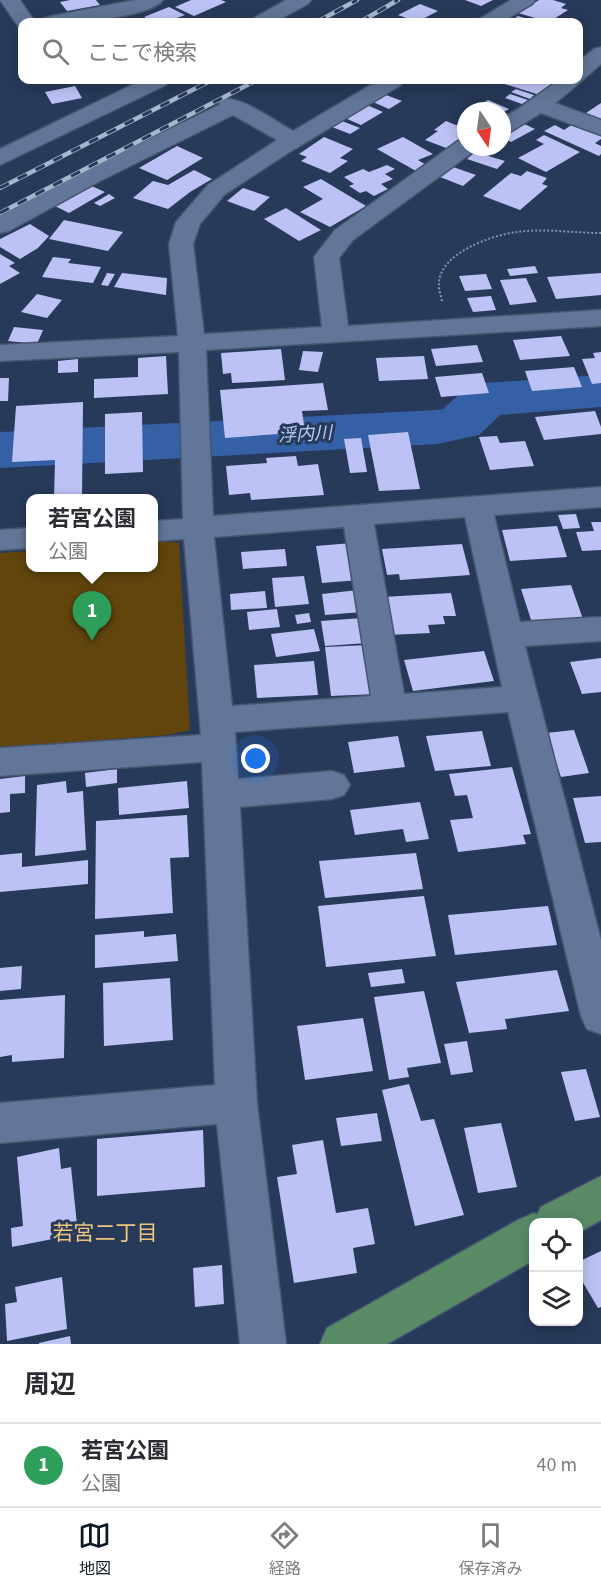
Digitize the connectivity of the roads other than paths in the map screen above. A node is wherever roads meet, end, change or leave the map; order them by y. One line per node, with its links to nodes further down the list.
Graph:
1 (10, 0): 9 (street)
2 (153, 0): 5 (street)
3 (301, 0): 7 (street)
4 (525, 0): 8 (street)
5 (125, 10): 6 (street)
6 (76, 18)
7 (268, 18)
8 (495, 18)
9 (18, 22)
10 (150, 84): 18 (street)
11 (386, 84): 16 (street)
12 (567, 84): 13 (street)
13 (540, 105): 14 (street); 15 (street)
14 (511, 122)
15 (601, 128)
16 (293, 140): 19 (street); 22 (street)
17 (457, 153): 21 (street)
18 (0, 158)
19 (0, 225)
20 (601, 318): 21 (street)
21 (336, 334): 22 (street)
22 (192, 344): 23 (street); 27 (street)
23 (0, 353)
24 (601, 497): 25 (street)
25 (477, 505): 26 (street); 32 (street)
26 (357, 515): 27 (street); 34 (street)
27 (198, 528): 28 (street); 35 (street)
28 (158, 531)
29 (26, 538): 30 (street)
30 (0, 540)
31 (601, 629): 32 (street)
32 (507, 635): 33 (street)
33 (521, 698): 34 (street); 39 (street)
34 (390, 708): 35 (street)
35 (217, 734): 36 (street); 38 (street)
36 (0, 762)
37 (332, 785): 38 (street)
38 (221, 794): 40 (street)
39 (601, 1016)
40 (236, 1103): 41 (street); 45 (street)
41 (0, 1123)
42 (601, 1197): 43 (main road)
43 (563, 1218)
44 (529, 1238): 46 (main road)
45 (263, 1344)
46 (343, 1344)

